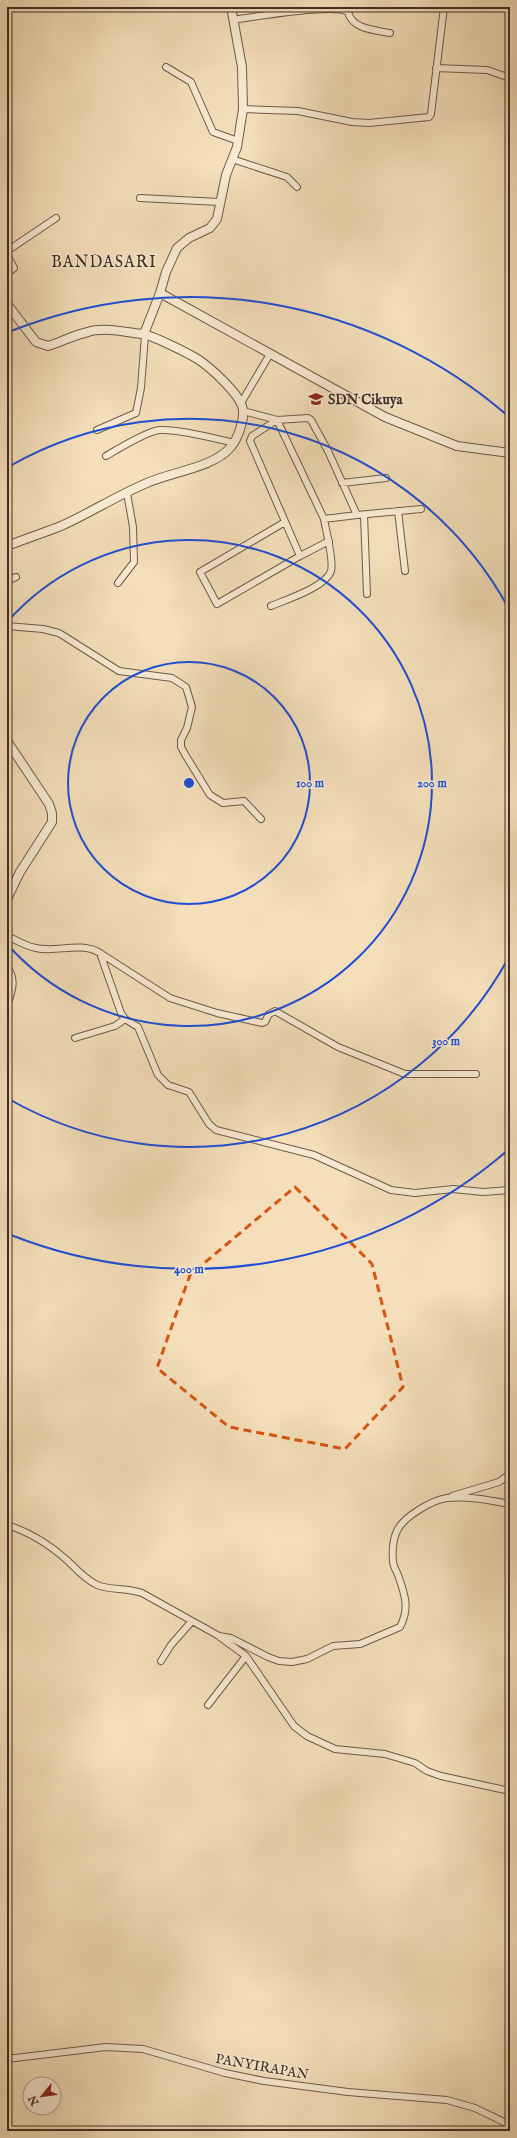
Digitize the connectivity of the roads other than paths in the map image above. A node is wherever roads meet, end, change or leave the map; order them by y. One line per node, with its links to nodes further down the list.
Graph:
1 (231, 7): 5 (street)
2 (269, 7): 4 (street)
3 (444, 7): 8 (street)
4 (270, 15): 5 (street); 6 (street)
5 (233, 20): 10 (street)
6 (390, 33)
7 (166, 67): 11 (street)
8 (436, 68): 9 (street); 10 (street)
9 (510, 78)
10 (243, 109): 11 (street)
11 (238, 141): 12 (street)
12 (232, 159): 13 (street); 15 (street)
13 (297, 187)
14 (140, 198): 15 (street)
15 (219, 202): 20 (street)
16 (56, 218): 17 (street)
17 (7, 251)
18 (7, 255): 19 (street)
19 (7, 274)
20 (160, 293): 22 (street); 23 (street)
21 (7, 304): 22 (street)
22 (144, 334): 24 (street); 26 (street)
23 (270, 354): 24 (street); 28 (street)
24 (242, 407): 25 (street); 27 (street)
25 (277, 420): 31 (street); 37 (street); 38 (street)
26 (97, 430)
27 (234, 443): 29 (street); 32 (street)
28 (510, 453)
29 (106, 456)
30 (386, 478): 31 (street)
31 (342, 483): 36 (street)
32 (127, 493): 40 (street); 45 (street)
33 (421, 509): 34 (street)
34 (398, 511): 35 (street); 42 (street)
35 (364, 515): 36 (street); 46 (street)
36 (357, 516): 37 (street)
37 (324, 519): 39 (street)
38 (285, 522): 41 (street); 41 (street)
39 (329, 541): 41 (street); 47 (street)
40 (7, 546)
41 (300, 556)
42 (405, 571)
43 (16, 577): 44 (street)
44 (7, 581)
45 (118, 583)
46 (367, 594)
47 (271, 606)
48 (7, 626): 50 (street)
49 (7, 741): 51 (street)
50 (261, 819)
51 (7, 899)
52 (7, 936): 53 (street)
53 (100, 953): 56 (street); 58 (street)
54 (7, 969): 55 (street)
55 (7, 1002)
56 (125, 1019): 57 (street); 59 (street)
57 (75, 1038)
58 (476, 1074)
59 (510, 1190)
60 (510, 1474): 61 (street)
61 (445, 1498): 62 (street); 65 (street)
62 (510, 1504)
63 (7, 1524): 64 (street)
64 (192, 1621): 65 (street); 67 (street)
65 (219, 1636): 66 (street)
66 (246, 1656): 68 (street); 69 (street)
67 (160, 1661)
68 (208, 1705)
69 (510, 1791)
70 (7, 2059): 71 (street, PANYIRAPAN)
71 (510, 2125)

